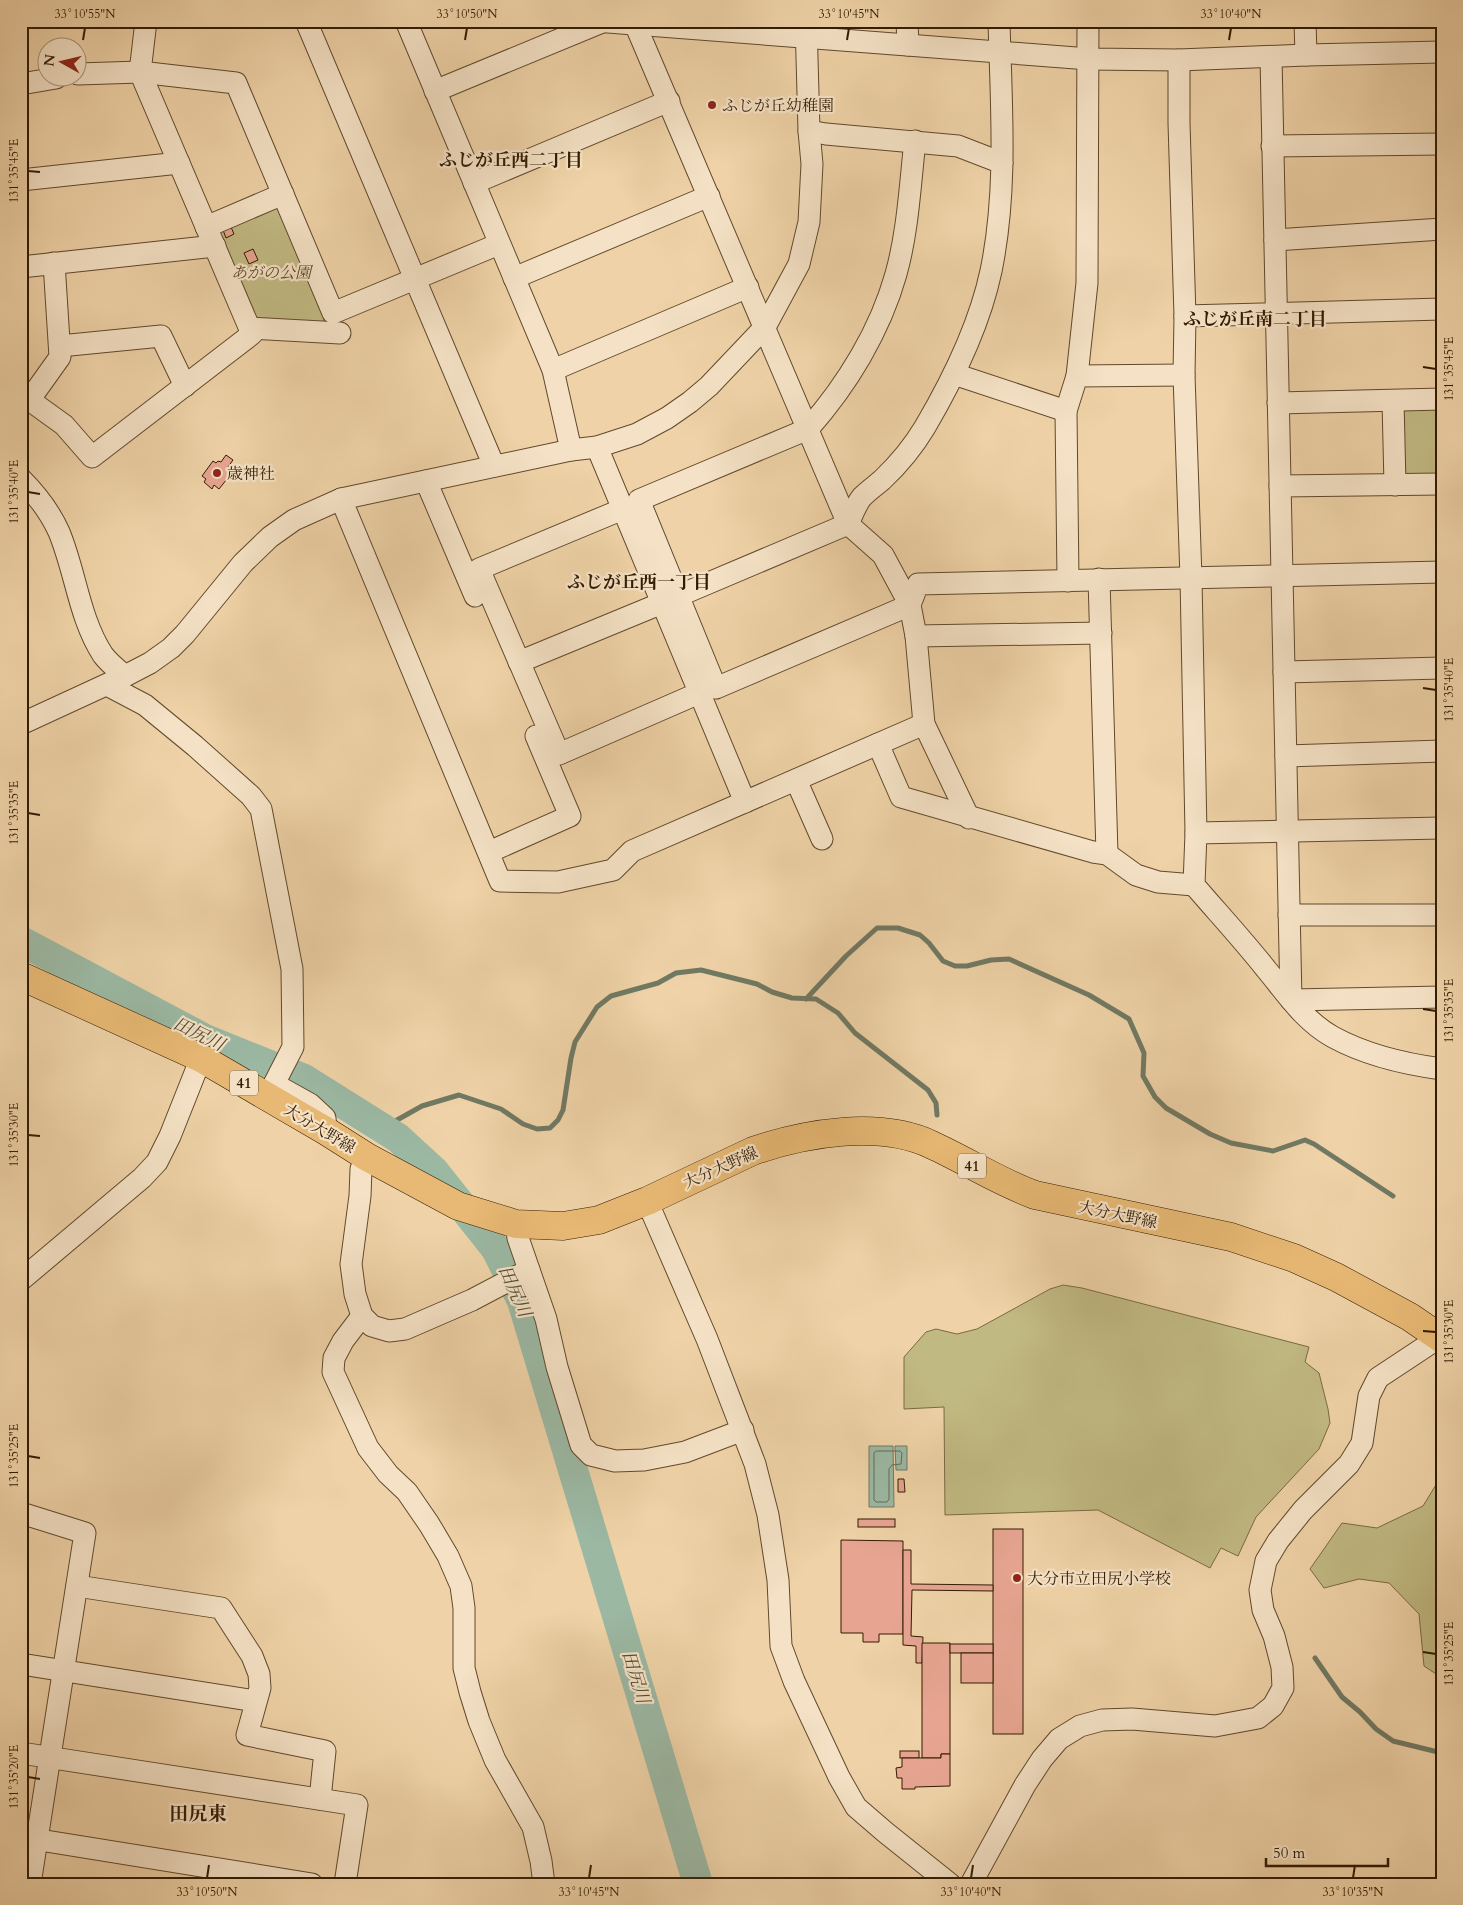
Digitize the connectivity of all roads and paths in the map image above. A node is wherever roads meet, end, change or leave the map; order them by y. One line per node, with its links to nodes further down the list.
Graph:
1 (146, 21): 20 (street)
2 (306, 21): 44 (street)
3 (406, 21): 24 (street)
4 (595, 21): 9 (street)
5 (907, 21): 13 (street)
6 (999, 21): 14 (street)
7 (1088, 21): 18 (street)
8 (1305, 21): 16 (street)
9 (602, 22): 10 (street); 24 (street)
10 (636, 23): 11 (street); 25 (street)
11 (710, 26): 12 (street)
12 (806, 29): 13 (street); 26 (street)
13 (908, 45): 14 (street)
14 (1000, 52): 18 (street); 31 (street)
15 (1442, 52): 16 (street)
16 (1306, 55): 17 (street)
17 (1271, 56): 19 (street); 29 (street)
18 (1089, 59): 19 (street); 56 (street)
19 (1179, 60): 48 (street)
20 (140, 72): 21 (street); 30 (street); 34 (street)
21 (88, 74)
22 (38, 81): 23 (street)
23 (21, 84)
24 (434, 92): 33 (street)
25 (669, 101): 33 (street); 35 (street)
26 (809, 131): 27 (street); 49 (street)
27 (915, 141): 31 (street); 63 (street)
28 (1442, 144): 29 (street)
29 (1272, 146): 38 (street)
30 (179, 163): 32 (street); 36 (street)
31 (1002, 163): 54 (street)
32 (21, 180)
33 (474, 183): 39 (street)
34 (283, 194): 36 (street); 44 (street)
35 (709, 196): 43 (street); 45 (street)
36 (206, 227): 40 (street)
37 (1442, 229): 38 (street)
38 (1275, 240): 47 (street)
39 (499, 244): 43 (street); 44 (street)
40 (215, 246): 41 (street); 50 (street)
41 (54, 264): 42 (street); 52 (street)
42 (21, 267)
43 (514, 278): 53 (street)
44 (414, 279): 66 (street)
45 (748, 287): 49 (street); 53 (street)
46 (1442, 309): 47 (street)
47 (1276, 314): 48 (street); 61 (street)
48 (1185, 316): 55 (street)
49 (764, 327): 63 (street); 64 (street)
50 (250, 328): 51 (street); 57 (street)
51 (340, 333)
52 (60, 346): 57 (street); 58 (street)
53 (553, 370): 65 (street)
54 (954, 374): 62 (street); 74 (street)
55 (1184, 375): 56 (street); 77 (street)
56 (1077, 376): 62 (street)
57 (185, 386): 58 (street)
58 (26, 397)
59 (1442, 399): 60 (street)
60 (1393, 400): 61 (street); 69 (street)
61 (1278, 403): 71 (street)
62 (1066, 411): 79 (street)
63 (808, 429): 74 (street); 80 (street)
64 (597, 447): 65 (street); 73 (street)
65 (571, 450): 66 (street)
66 (494, 466): 68 (street)
67 (21, 480): 87 (street)
68 (426, 481): 72 (street); 101 (street)
69 (1395, 484): 70 (street); 71 (street)
70 (1442, 484)
71 (1280, 486): 76 (street)
72 (341, 499): 87 (street); 101 (street)
73 (623, 509): 80 (street); 84 (street)
74 (848, 524): 80 (street); 81 (street)
75 (1442, 572): 76 (street)
76 (1282, 576): 77 (street); 86 (street)
77 (1191, 578): 78 (street); 99 (street)
78 (1099, 579): 79 (street); 82 (street)
79 (1068, 581): 81 (street)
80 (670, 599): 81 (street); 84 (street); 88 (street)
81 (910, 605): 83 (street)
82 (1101, 633): 83 (street); 102 (street)
83 (916, 636): 90 (street)
84 (519, 662): 88 (street)
85 (1442, 668): 86 (street)
86 (1284, 672): 93 (street)
87 (116, 681): 89 (street); 111 (street)
88 (699, 693): 95 (street)
89 (21, 724)
90 (924, 724): 91 (street); 96 (street)
91 (878, 744): 94 (street); 96 (street)
92 (1442, 751): 93 (street)
93 (1286, 756): 98 (street)
94 (796, 780): 95 (street); 100 (street)
95 (745, 802): 101 (street)
96 (969, 818): 102 (street)
97 (1442, 828): 98 (street)
98 (1287, 832): 99 (street); 104 (street)
99 (1196, 834): 103 (street)
100 (822, 839)
101 (489, 852)
102 (1107, 854): 103 (street)
103 (1194, 885): 108 (street)
104 (1289, 915): 105 (street); 108 (street)
105 (1442, 915)
106 (21, 976): 109 (main road, 大分大野線 / 41)
107 (1442, 997): 108 (street)
108 (1290, 1000): 110 (street)
109 (201, 1058): 111 (main road, 大分大野線 / 41); 116 (street)
110 (1442, 1069)
111 (326, 1131): 112 (main road, 大分大野線 / 41)
112 (367, 1157): 114 (main road, 大分大野線 / 41); 117 (street)
113 (647, 1201): 114 (main road, 大分大野線 / 41); 118 (main road, 大分大野線 / 41); 119 (street)
114 (504, 1221): 115 (street)
115 (529, 1270): 117 (street); 119 (street)
116 (21, 1280)
117 (362, 1316): 132 (street)
118 (1441, 1338): 134 (street)
119 (743, 1430): 133 (street)
120 (21, 1513): 121 (street)
121 (77, 1586): 123 (street); 124 (street)
122 (21, 1664): 123 (street)
123 (64, 1670): 124 (street); 126 (street)
124 (255, 1701): 127 (street)
125 (21, 1753): 126 (street)
126 (50, 1757): 127 (street); 128 (street)
127 (320, 1799): 131 (street)
128 (29, 1838): 129 (street); 130 (street)
129 (30, 1884)
130 (312, 1884)
131 (345, 1884)
132 (544, 1884)
133 (950, 1884)
134 (971, 1884)

